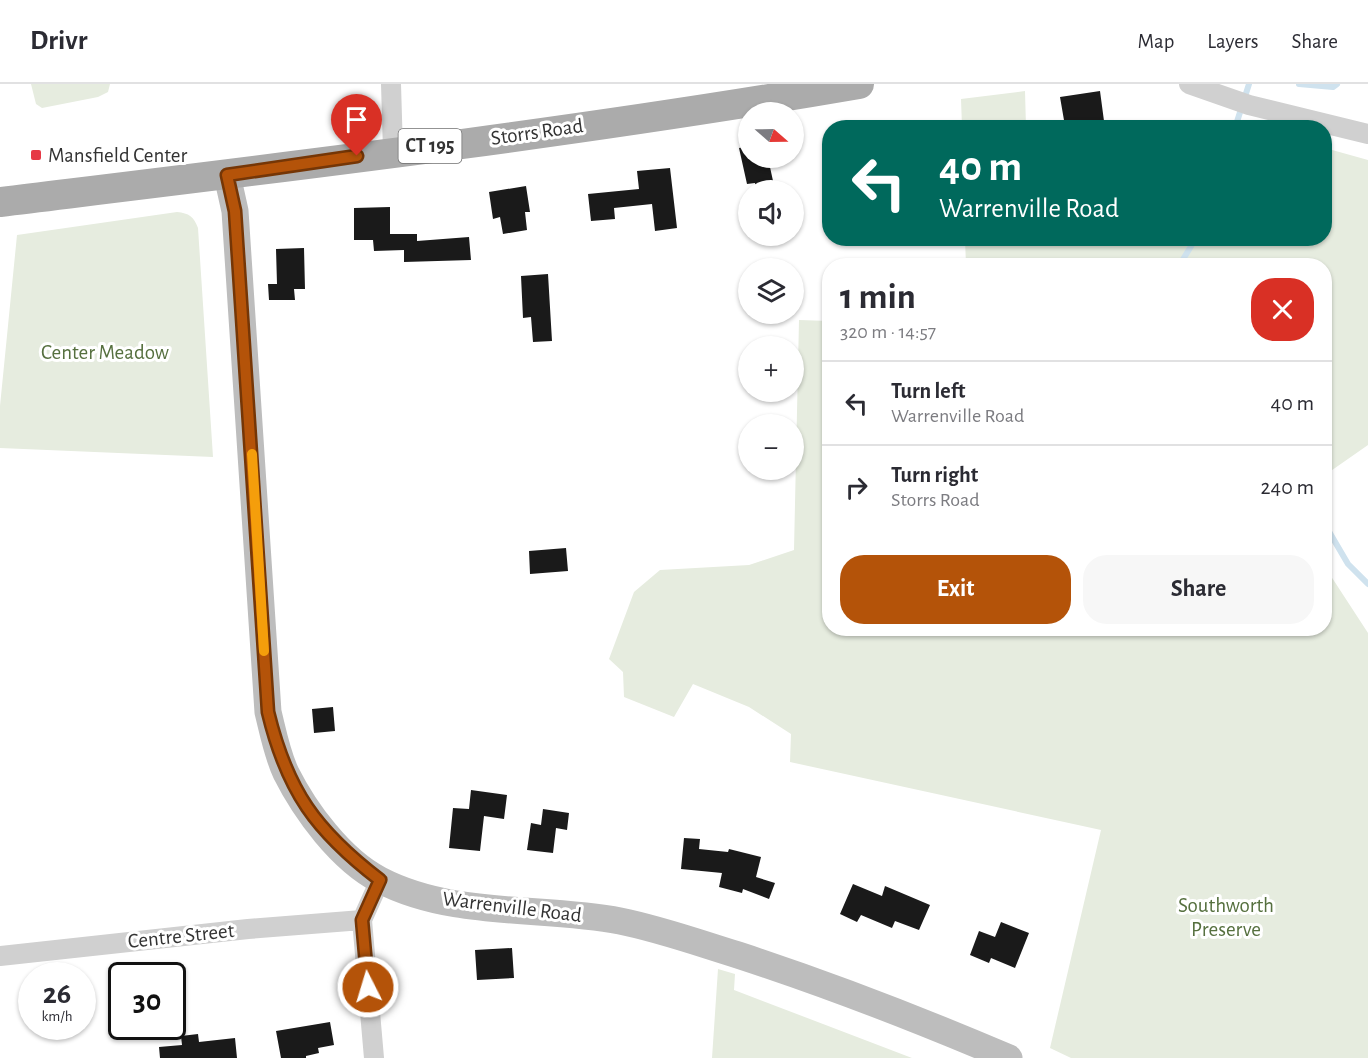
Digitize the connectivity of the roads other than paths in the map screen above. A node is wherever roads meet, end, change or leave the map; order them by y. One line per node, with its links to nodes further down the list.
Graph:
1 (391, 84): 7 (street)
2 (859, 84): 7 (main road, Storrs Road / CT 195)
3 (1189, 84): 4 (street)
4 (1311, 120)
5 (1332, 125): 6 (street)
6 (1368, 134)
7 (393, 151): 8 (main road, Storrs Road / CT 195)
8 (227, 175): 9 (main road, Storrs Road / CT 195); 10 (main road, Warrenville Road)
9 (0, 202)
10 (380, 880): 11 (street); 14 (main road, Warrenville Road)
11 (362, 920): 12 (street, Centre Street); 13 (street)
12 (0, 956)
13 (374, 1058)
14 (1009, 1058)

